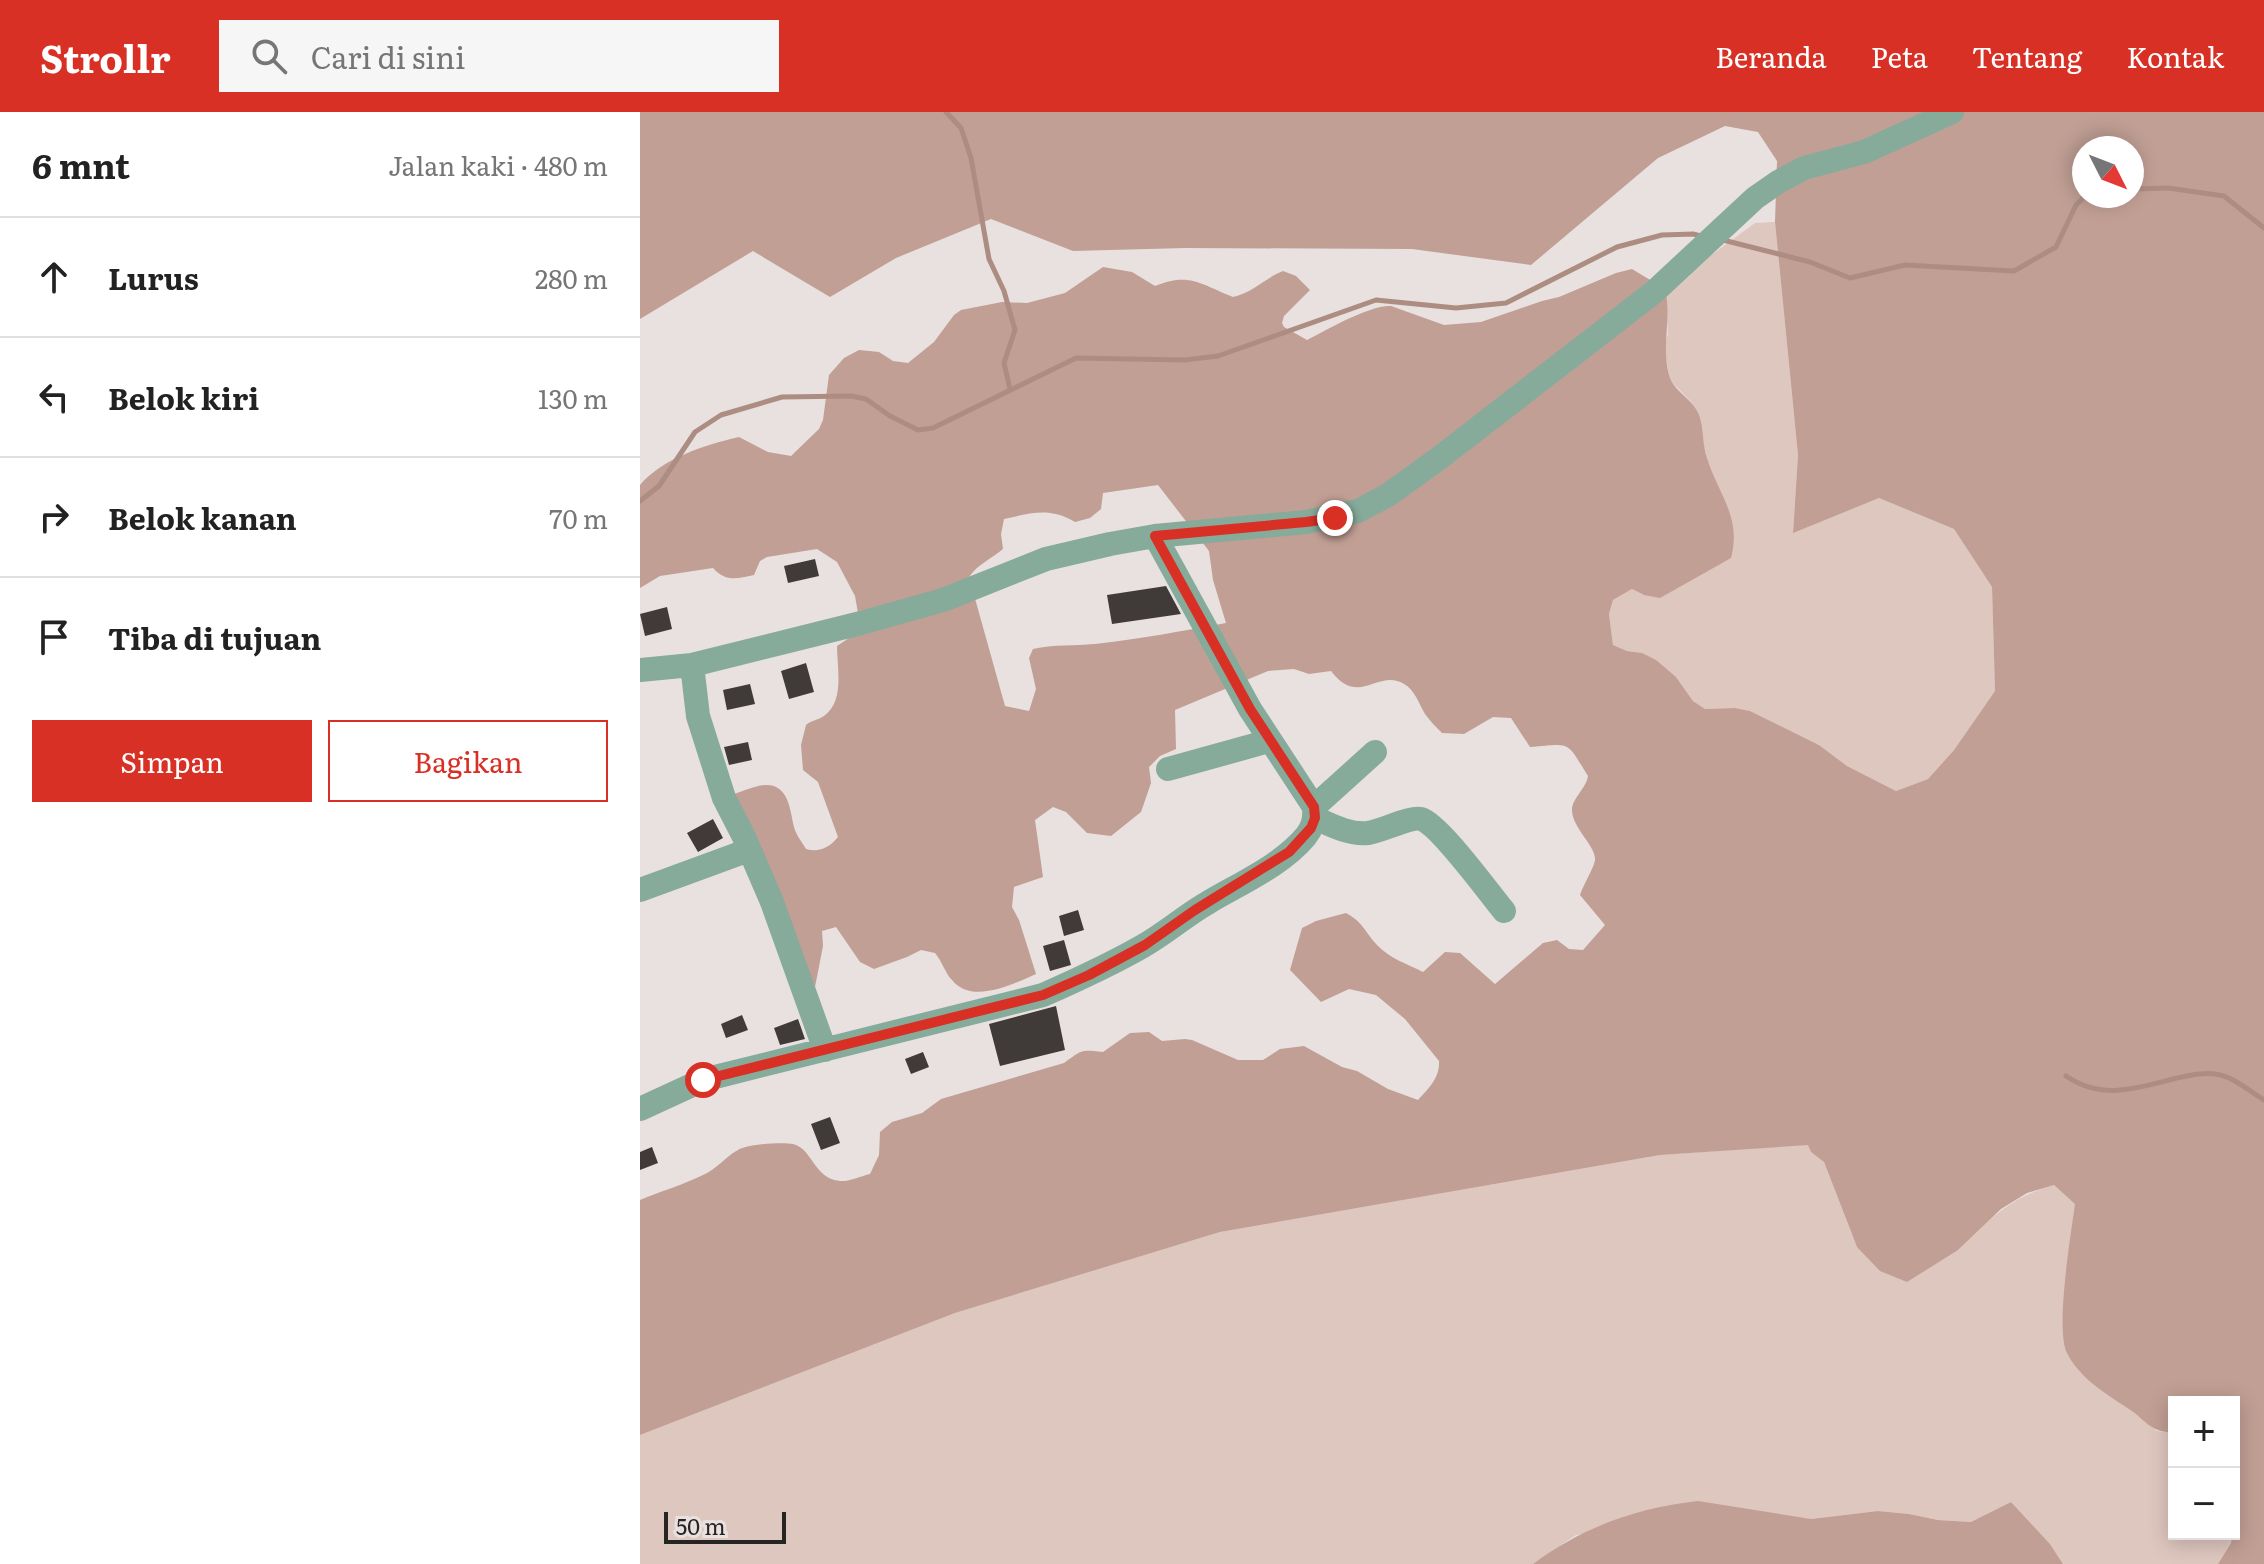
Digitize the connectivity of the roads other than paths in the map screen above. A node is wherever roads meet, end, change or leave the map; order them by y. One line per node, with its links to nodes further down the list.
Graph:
1 (1952, 112): 2 (street)
2 (1155, 536): 3 (street); 5 (street)
3 (692, 665): 4 (street); 9 (street)
4 (640, 670)
5 (1269, 741): 7 (street); 8 (street)
6 (1375, 752): 8 (street)
7 (1168, 769)
8 (1314, 813): 11 (street); 12 (street)
9 (749, 850): 10 (street); 12 (street)
10 (640, 890)
11 (1504, 911)
12 (825, 1050): 13 (street)
13 (640, 1109)

